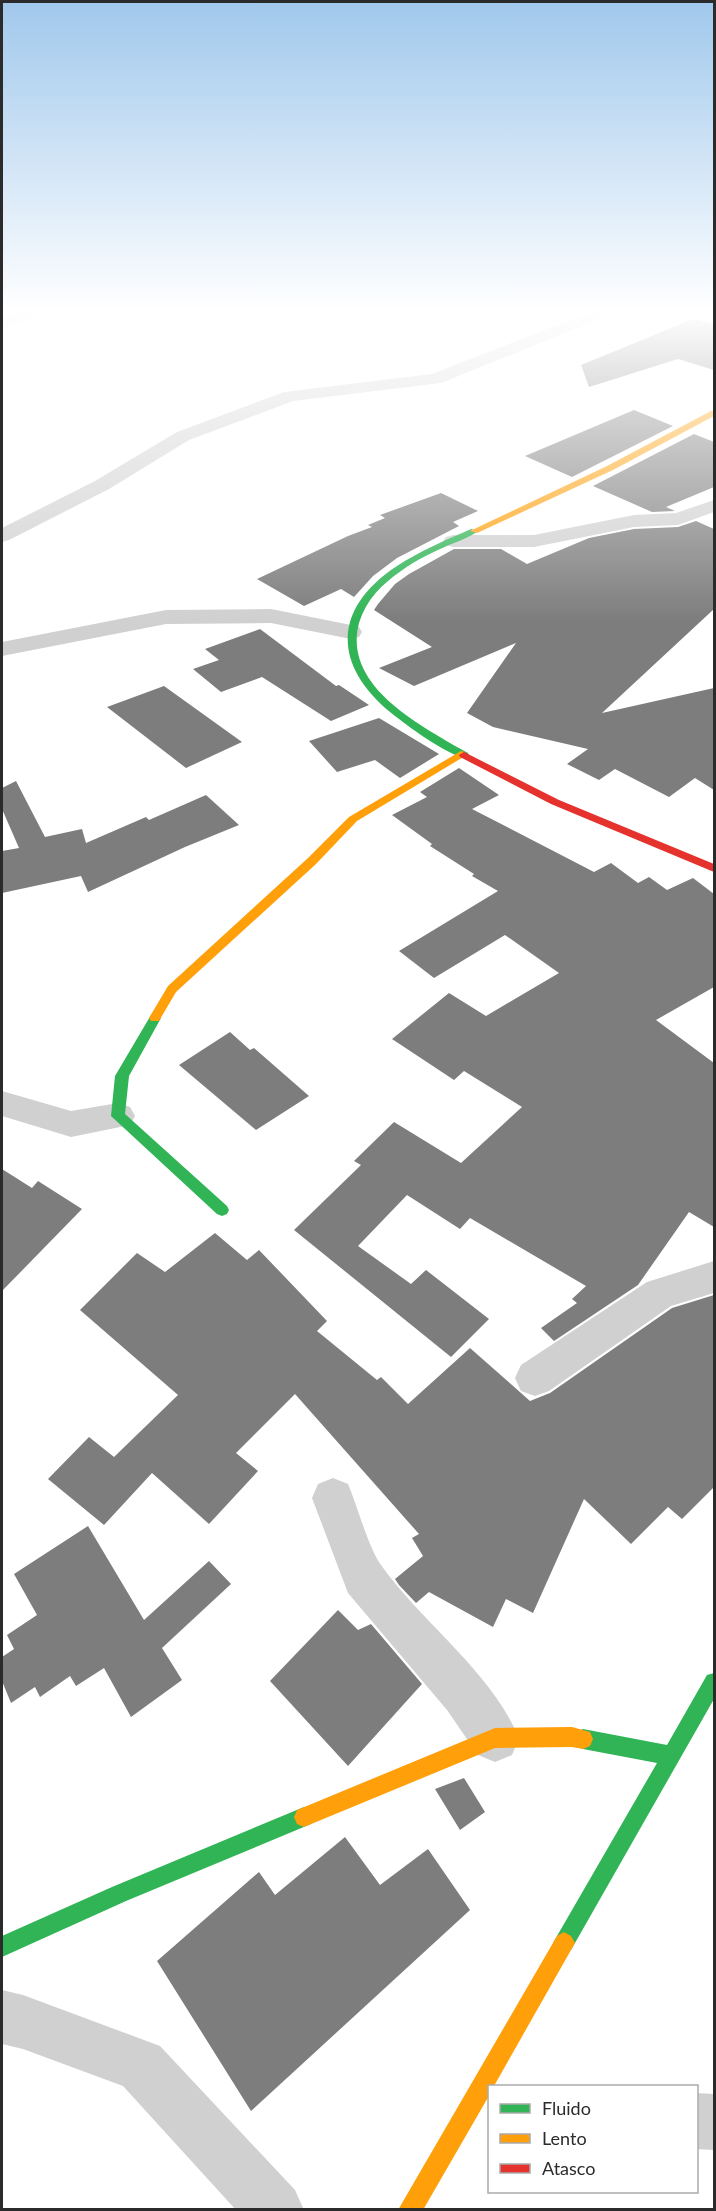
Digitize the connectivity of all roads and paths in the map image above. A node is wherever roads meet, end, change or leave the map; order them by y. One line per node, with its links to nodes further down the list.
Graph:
1 (239, 415): 4 (street)
2 (710, 415): 5 (main road)
3 (714, 506): 5 (street)
4 (2, 536)
5 (453, 541): 6 (main road)
6 (351, 632): 7 (street); 8 (main road)
7 (2, 649)
8 (461, 754): 9 (main road); 11 (main road)
9 (714, 868)
10 (2, 1104): 11 (street)
11 (118, 1116): 12 (main road)
12 (222, 1210)
13 (714, 1277): 14 (street)
14 (535, 1378)
15 (333, 1498): 17 (street)
16 (714, 1682): 18 (main road)
17 (495, 1738): 18 (main road); 19 (main road)
18 (672, 1756): 21 (main road)
19 (2, 1947)
20 (2, 2017): 26 (street)
21 (492, 2085)
22 (488, 2092): 23 (main road)
23 (480, 2107): 27 (main road)
24 (698, 2121): 25 (street)
25 (714, 2122)
26 (275, 2210)
27 (410, 2210)

